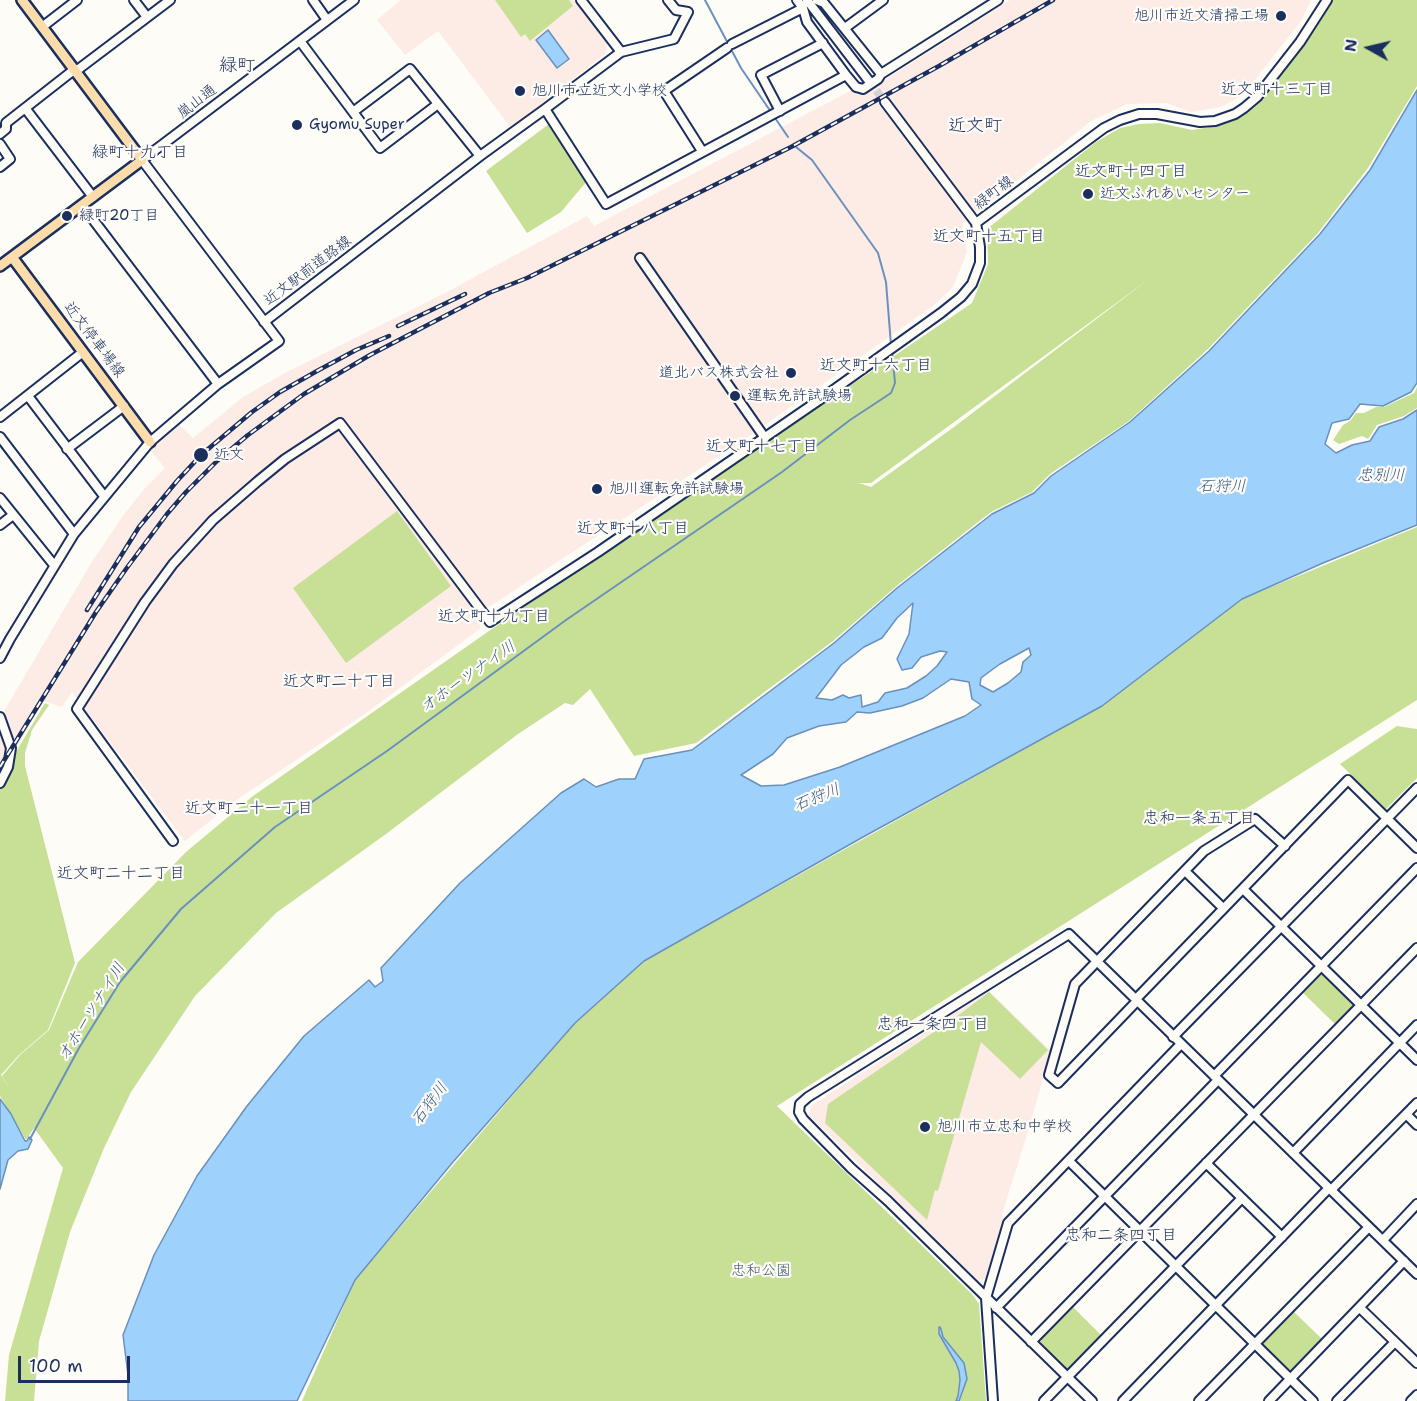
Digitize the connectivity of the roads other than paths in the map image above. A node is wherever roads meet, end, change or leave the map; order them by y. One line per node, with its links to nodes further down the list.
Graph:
1 (77, 0): 18 (street)
2 (135, 0): 16 (street)
3 (170, 0): 16 (street)
4 (313, 0): 17 (street)
5 (354, 0): 17 (street, 嵐山通)
6 (581, 0): 22 (street)
7 (668, 0): 22 (street)
8 (797, 0): 15 (street)
9 (807, 0): 26 (street)
10 (883, 0): 19 (street)
11 (999, 0): 24 (street)
12 (1327, 0): 41 (street, 緑町線)
13 (823, 1): 19 (street)
14 (25, 4): 18 (main road)
15 (803, 8): 21 (street); 35 (street)
16 (147, 17): 23 (street)
17 (327, 20): 20 (street, 嵐山通)
18 (42, 27): 23 (main road)
19 (845, 28): 24 (street)
20 (300, 42): 31 (street); 37 (street, 嵐山通)
21 (823, 43): 25 (street); 32 (street)
22 (621, 52): 30 (street, 近文駅前道路線)
23 (75, 70): 29 (street); 37 (main road)
24 (881, 74): 25 (street)
25 (846, 75): 32 (street)
26 (869, 81)
27 (885, 102): 41 (street, 緑町線)
28 (438, 104): 31 (street); 31 (street); 36 (street)
29 (26, 108): 33 (street); 39 (street)
30 (545, 109): 35 (street); 36 (street, 近文駅前道路線)
31 (353, 112)
32 (774, 114): 35 (street)
33 (0, 134)
34 (0, 144): 38 (street)
35 (702, 151)
36 (480, 156): 45 (street, 近文駅前道路線)
37 (142, 160): 39 (main road); 45 (street)
38 (0, 166)
39 (93, 197): 40 (main road)
40 (82, 205): 42 (main road); 47 (street)
41 (976, 223): 52 (street)
42 (12, 257): 44 (main road); 46 (main road, 近文停車場線)
43 (640, 258): 52 (street)
44 (0, 266)
45 (264, 322): 47 (street, 近文駅前道路線)
46 (83, 352): 48 (street); 49 (main road, 近文停車場線)
47 (218, 384): 53 (street, 近文駅前道路線)
48 (28, 396): 50 (street); 54 (street)
49 (124, 406): 53 (main road, 近文停車場線); 54 (street)
50 (0, 417)
51 (0, 437): 59 (street)
52 (765, 438): 66 (street)
53 (150, 442): 55 (street, 近文駅前道路線)
54 (68, 449): 55 (street)
55 (104, 496): 59 (street, 近文駅前道路線)
56 (0, 498): 57 (street)
57 (13, 515): 58 (street); 60 (street)
58 (0, 525)
59 (74, 534): 60 (street, 近文駅前道路線)
60 (54, 565): 61 (street, 近文駅前道路線)
61 (0, 658)
62 (0, 717): 63 (street)
63 (0, 783)
64 (1417, 788): 65 (street)
65 (1387, 819): 67 (street); 68 (street); 73 (street)
66 (173, 841)
67 (1285, 846): 70 (street); 71 (street)
68 (1417, 848)
69 (1417, 868): 76 (street)
70 (1185, 871): 72 (street); 75 (street)
71 (1243, 889): 72 (street); 73 (street)
72 (1223, 908): 77 (street)
73 (1281, 926): 76 (street); 80 (street)
74 (1417, 948): 78 (street)
75 (1098, 962): 77 (street); 77 (street); 103 (street)
76 (1322, 966): 78 (street); 84 (street)
77 (1136, 1000): 80 (street)
78 (1362, 1005): 81 (street); 87 (street)
79 (1417, 1025): 81 (street)
80 (1173, 1037): 82 (street)
81 (1400, 1043): 83 (street); 89 (street)
82 (1181, 1044): 84 (street); 90 (street)
83 (1417, 1060)
84 (1216, 1078): 87 (street); 93 (street)
85 (1417, 1103): 86 (street)
86 (1406, 1114): 88 (street); 92 (street)
87 (1254, 1115): 89 (street); 91 (street)
88 (1417, 1125)
89 (1293, 1153): 92 (street)
90 (1068, 1161): 93 (street); 103 (street)
91 (1206, 1163): 94 (street); 97 (street)
92 (1330, 1189): 96 (street); 98 (street)
93 (1104, 1196): 97 (street); 105 (street)
94 (1242, 1198): 98 (street); 101 (street)
95 (1417, 1204): 99 (street)
96 (1369, 1227): 99 (street); 109 (street)
97 (1140, 1232): 101 (street); 107 (street)
98 (1282, 1237): 104 (street)
99 (1383, 1240): 100 (street)
100 (1404, 1261): 102 (street); 106 (street)
101 (1176, 1266): 104 (street); 111 (street)
102 (1417, 1274)
103 (986, 1298): 105 (street); 114 (street)
104 (1216, 1305): 109 (street); 117 (street)
105 (996, 1308): 107 (street)
106 (1360, 1308): 108 (street); 112 (street)
107 (1031, 1342): 111 (street)
108 (1395, 1342): 110 (street); 121 (street)
109 (1255, 1344): 112 (street); 118 (street)
110 (1417, 1363)
111 (1067, 1377): 115 (street); 116 (street)
112 (1291, 1379): 119 (street); 120 (street)
113 (1417, 1395): 122 (street)
114 (993, 1401)
115 (1044, 1401)
116 (1092, 1401)
117 (1123, 1401)
118 (1199, 1401)
119 (1269, 1401)
120 (1313, 1401)
121 (1337, 1401)
122 (1411, 1401)

